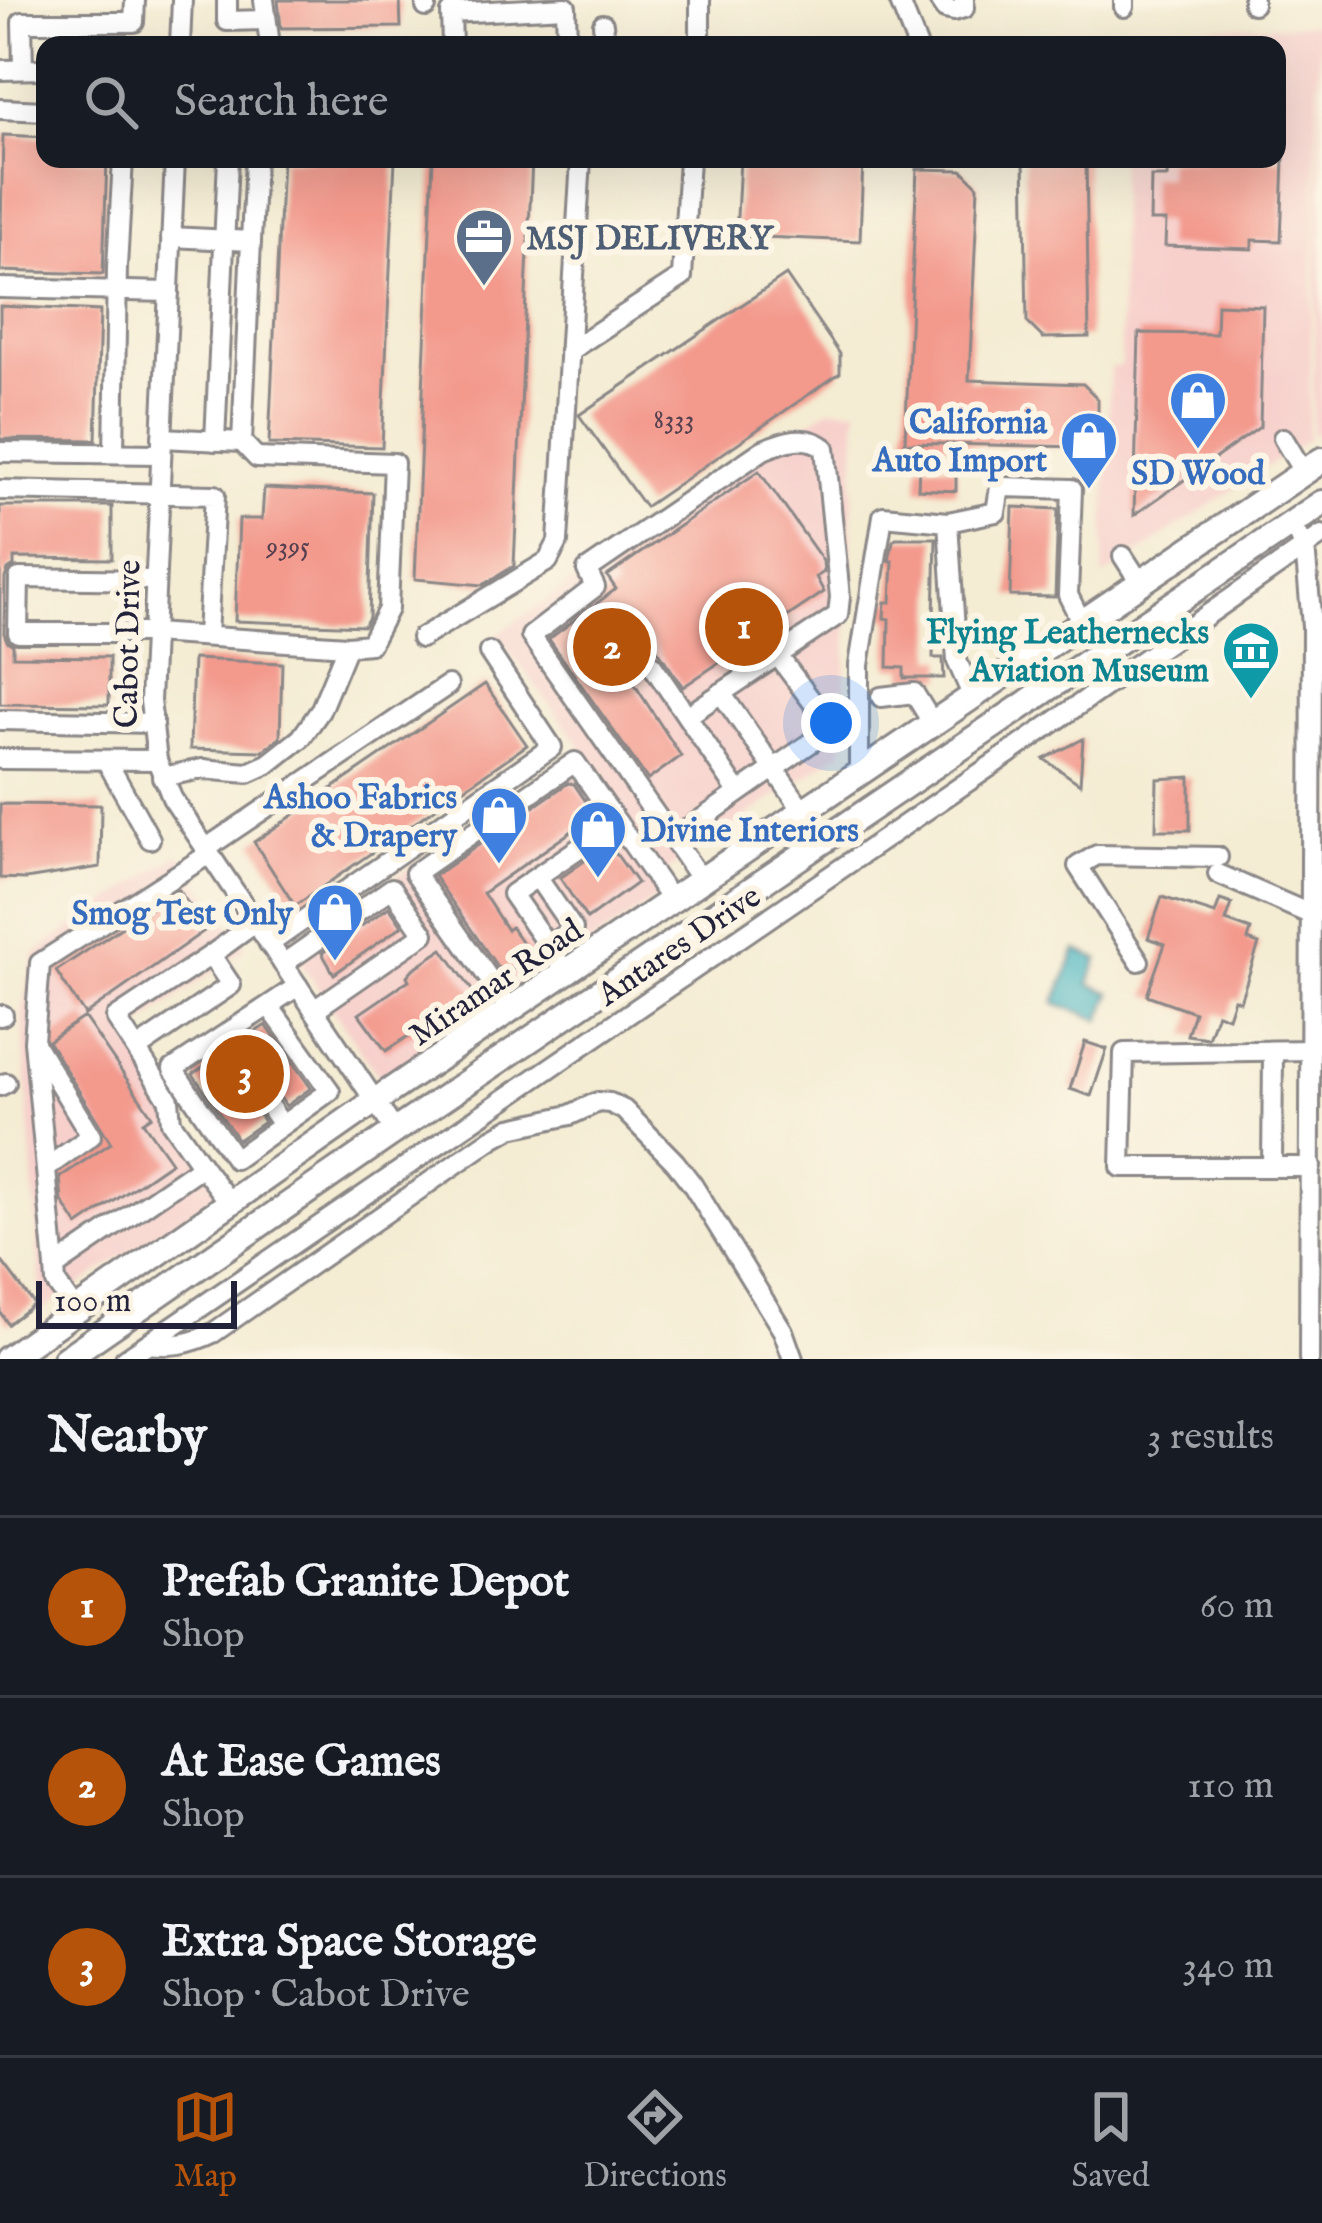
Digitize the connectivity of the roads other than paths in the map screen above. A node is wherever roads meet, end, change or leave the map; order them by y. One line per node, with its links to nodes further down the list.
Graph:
1 (135, 0): 18 (street)
2 (182, 0): 12 (street)
3 (226, 0): 10 (street)
4 (700, 0): 16 (street)
5 (939, 0): 6 (street)
6 (964, 0)
7 (898, 1): 17 (street)
8 (565, 4): 9 (street); 14 (street)
9 (450, 6): 13 (street)
10 (264, 10)
11 (603, 24): 15 (street)
12 (180, 36)
13 (452, 36)
14 (567, 36)
15 (604, 36)
16 (700, 36)
17 (913, 36)
18 (23, 69): 19 (street); 20 (street)
19 (36, 69)
20 (0, 70)
21 (0, 109): 22 (street)
22 (36, 111)
23 (123, 168): 33 (street)
24 (175, 168): 29 (street, Cabot Drive)
25 (229, 168): 30 (street)
26 (255, 168): 31 (street)
27 (580, 168): 35 (street)
28 (688, 168): 35 (street)
29 (171, 237): 30 (street); 34 (street, Cabot Drive)
30 (225, 239): 31 (street); 37 (street)
31 (251, 241): 38 (street)
32 (0, 288): 33 (street)
33 (117, 292): 34 (street); 41 (street)
34 (169, 292): 39 (street, Cabot Drive)
35 (569, 351): 56 (street)
36 (1283, 438): 42 (street)
37 (215, 441): 38 (street); 39 (street)
38 (242, 442): 57 (street)
39 (162, 446): 41 (street); 44 (street, Cabot Drive)
40 (0, 452): 41 (street)
41 (114, 454)
42 (1313, 466): 51 (main road, Miramar Road)
43 (0, 490): 44 (street)
44 (159, 493): 50 (street, Cabot Drive); 55 (street)
45 (1322, 503): 47 (main road, Miramar Road)
46 (948, 522): 52 (street); 64 (street); 73 (street)
47 (1290, 525): 48 (street); 106 (main road, Miramar Road)
48 (1314, 540): 53 (street); 115 (street, Antares Drive)
49 (1123, 556): 51 (street)
50 (155, 580): 54 (street, Cabot Drive); 54 (street)
51 (1141, 584): 52 (main road, Miramar Road)
52 (1082, 623): 64 (main road, Miramar Road)
53 (1317, 625): 76 (street)
54 (153, 633): 55 (street); 67 (street, Cabot Drive)
55 (207, 635): 57 (street)
56 (421, 638)
57 (347, 646): 72 (street)
58 (489, 652): 89 (street)
59 (778, 656): 62 (street); 71 (street); 79 (street)
60 (652, 664): 65 (street)
61 (448, 685): 80 (street)
62 (721, 693): 65 (street); 71 (street)
63 (880, 697): 68 (street)
64 (973, 698): 68 (main road, Miramar Road)
65 (687, 716): 74 (street)
66 (0, 720): 67 (street)
67 (153, 723): 72 (street, Cabot Drive)
68 (933, 724): 73 (main road, Miramar Road)
69 (0, 759): 70 (street)
70 (106, 760): 72 (street); 78 (street)
71 (773, 768): 74 (street); 75 (street)
72 (160, 769): 80 (street, Cabot Drive)
73 (859, 775): 75 (main road, Miramar Road)
74 (738, 791): 79 (street)
75 (804, 812): 84 (main road, Miramar Road)
76 (1316, 819): 81 (street)
77 (617, 822): 82 (street); 83 (street); 86 (street)
78 (150, 839)
79 (673, 839): 84 (street)
80 (207, 851): 88 (street, Cabot Drive); 100 (street)
81 (1317, 870): 87 (street)
82 (415, 873): 85 (street); 98 (street)
83 (536, 878): 90 (street); 90 (street)
84 (702, 880): 86 (main road, Miramar Road)
85 (392, 888): 93 (street); 97 (street)
86 (672, 901): 94 (main road, Miramar Road)
87 (1312, 915): 92 (street); 102 (street)
88 (255, 922): 89 (street, Cabot Drive); 91 (street)
89 (269, 944): 93 (street, Cabot Drive)
90 (548, 946): 94 (street)
91 (211, 955): 101 (street); 101 (street)
92 (1139, 962)
93 (283, 964): 95 (street, Cabot Drive)
94 (566, 972): 98 (main road, Miramar Road)
95 (298, 986): 96 (street); 97 (street, Cabot Drive)
96 (269, 1006): 99 (street); 105 (street)
97 (314, 1010): 104 (street, Cabot Drive)
98 (511, 1010): 104 (main road, Miramar Road)
99 (222, 1037): 105 (street); 105 (street)
100 (34, 1041): 110 (street); 110 (street)
101 (136, 1049): 107 (street)
102 (1311, 1050): 103 (street); 109 (street)
103 (1273, 1051): 108 (street); 108 (street)
104 (375, 1101): 106 (street, Cabot Drive); 111 (main road, Miramar Road)
105 (282, 1125)
106 (395, 1131): 117 (main road, Miramar Road)
107 (202, 1166): 111 (street); 112 (street)
108 (1272, 1167): 109 (street)
109 (1311, 1167): 113 (street)
110 (46, 1168): 112 (street)
111 (230, 1203): 114 (main road, Miramar Road)
112 (55, 1267): 114 (street)
113 (1316, 1276): 120 (street)
114 (76, 1311): 116 (main road, Miramar Road)
115 (147, 1344): 118 (street, Antares Drive); 119 (street)
116 (3, 1358)
117 (65, 1359)
118 (125, 1359)
119 (794, 1359)
120 (1309, 1359)

